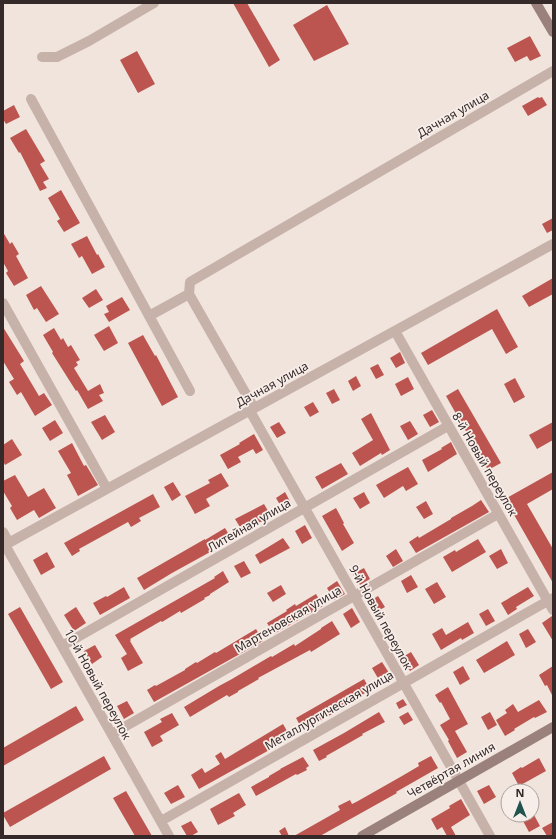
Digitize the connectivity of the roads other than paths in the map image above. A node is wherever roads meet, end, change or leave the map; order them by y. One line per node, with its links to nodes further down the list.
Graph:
1 (154, 3): 4 (street)
2 (536, 3): 3 (street)
3 (553, 32)
4 (42, 57)
5 (553, 70): 8 (street, Дачная улица)
6 (31, 99): 10 (street)
7 (553, 244): 11 (street, Дачная улица)
8 (189, 294): 10 (street); 13 (street, 9-й Новый переулок)
9 (3, 303): 15 (street)
10 (150, 316): 12 (street)
11 (395, 331): 13 (street, Дачная улица); 14 (street, 8-й Новый переулок)
12 (190, 391)
13 (252, 409): 15 (street, Дачная улица); 16 (street, 9-й Новый переулок)
14 (448, 426): 16 (street, Литейная улица); 17 (street, 8-й Новый переулок)
15 (107, 489): 19 (street, Дачная улица)
16 (305, 508): 20 (street, 9-й Новый переулок); 22 (street, Литейная улица)
17 (498, 514): 20 (street, Мартеновская улица); 21 (street, 8-й Новый переулок)
18 (3, 532): 19 (street, 10-й Новый переулок)
19 (6, 545): 22 (street, 10-й Новый переулок)
20 (354, 596): 23 (street, 9-й Новый переулок); 25 (street, Мартеновская улица)
21 (551, 603): 23 (street, Металлургическая улица)
22 (62, 646): 25 (street, 10-й Новый переулок)
23 (404, 683): 26 (street, 9-й Новый переулок); 27 (street, Металлургическая улица)
24 (553, 727): 26 (street, Четвёртая линия)
25 (112, 734): 27 (street, 10-й Новый переулок)
26 (459, 781): 29 (street, Четвёртая линия); 30 (street, 9-й Новый переулок)
27 (161, 821): 28 (street, 10-й Новый переулок)
28 (169, 836)
29 (362, 836)
30 (490, 836)

